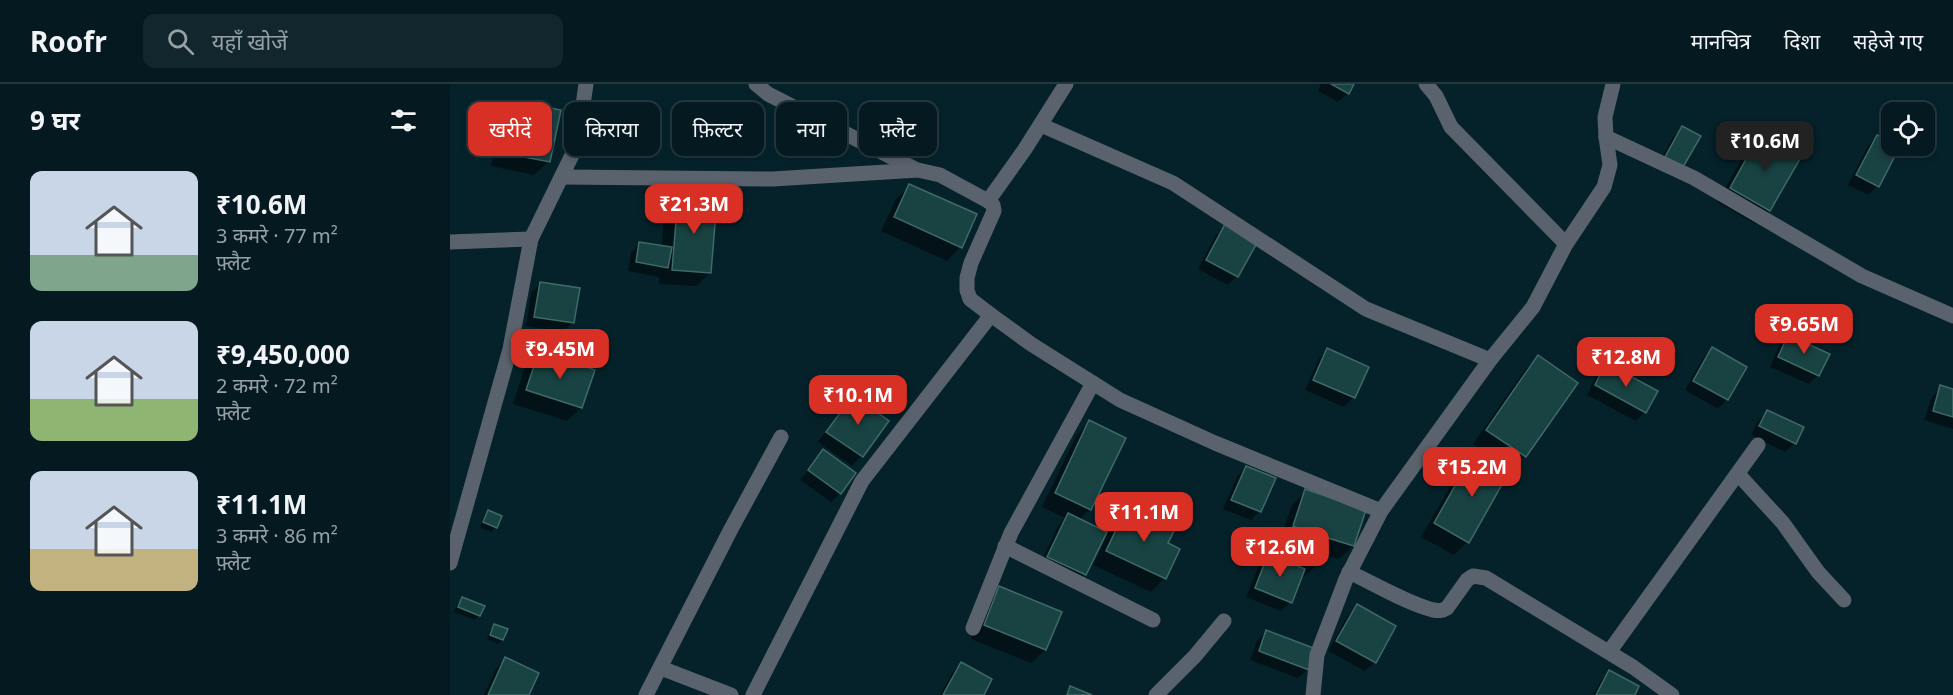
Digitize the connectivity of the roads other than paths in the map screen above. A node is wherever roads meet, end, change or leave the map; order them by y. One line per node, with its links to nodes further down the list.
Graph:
1 (586, 84): 9 (street)
2 (756, 84): 8 (street)
3 (1066, 84): 6 (street)
4 (1426, 84): 13 (street)
5 (1613, 84): 7 (street)
6 (1041, 125): 10 (street); 16 (street)
7 (1606, 137): 13 (street); 15 (street)
8 (918, 170): 9 (street); 10 (street)
9 (562, 177): 11 (street)
10 (988, 201): 14 (street)
11 (531, 239): 12 (street); 22 (street)
12 (450, 242)
13 (1566, 244): 16 (street)
14 (991, 315): 17 (street); 34 (street)
15 (1953, 316)
16 (1490, 360): 21 (street)
17 (1093, 383): 21 (street); 23 (street)
18 (781, 437): 31 (street)
19 (1758, 445): 20 (street)
20 (1738, 474): 26 (street); 30 (street)
21 (1381, 511): 25 (street)
22 (455, 523): 24 (street)
23 (1005, 546): 27 (street); 29 (street)
24 (450, 563)
25 (1349, 572): 30 (street); 36 (street)
26 (1844, 600)
27 (1153, 620)
28 (1224, 621): 35 (street)
29 (973, 628)
30 (1609, 652): 37 (street)
31 (661, 668): 32 (street); 33 (street)
32 (646, 695)
33 (731, 695)
34 (753, 695)
35 (1156, 695)
36 (1313, 695)
37 (1672, 695)

